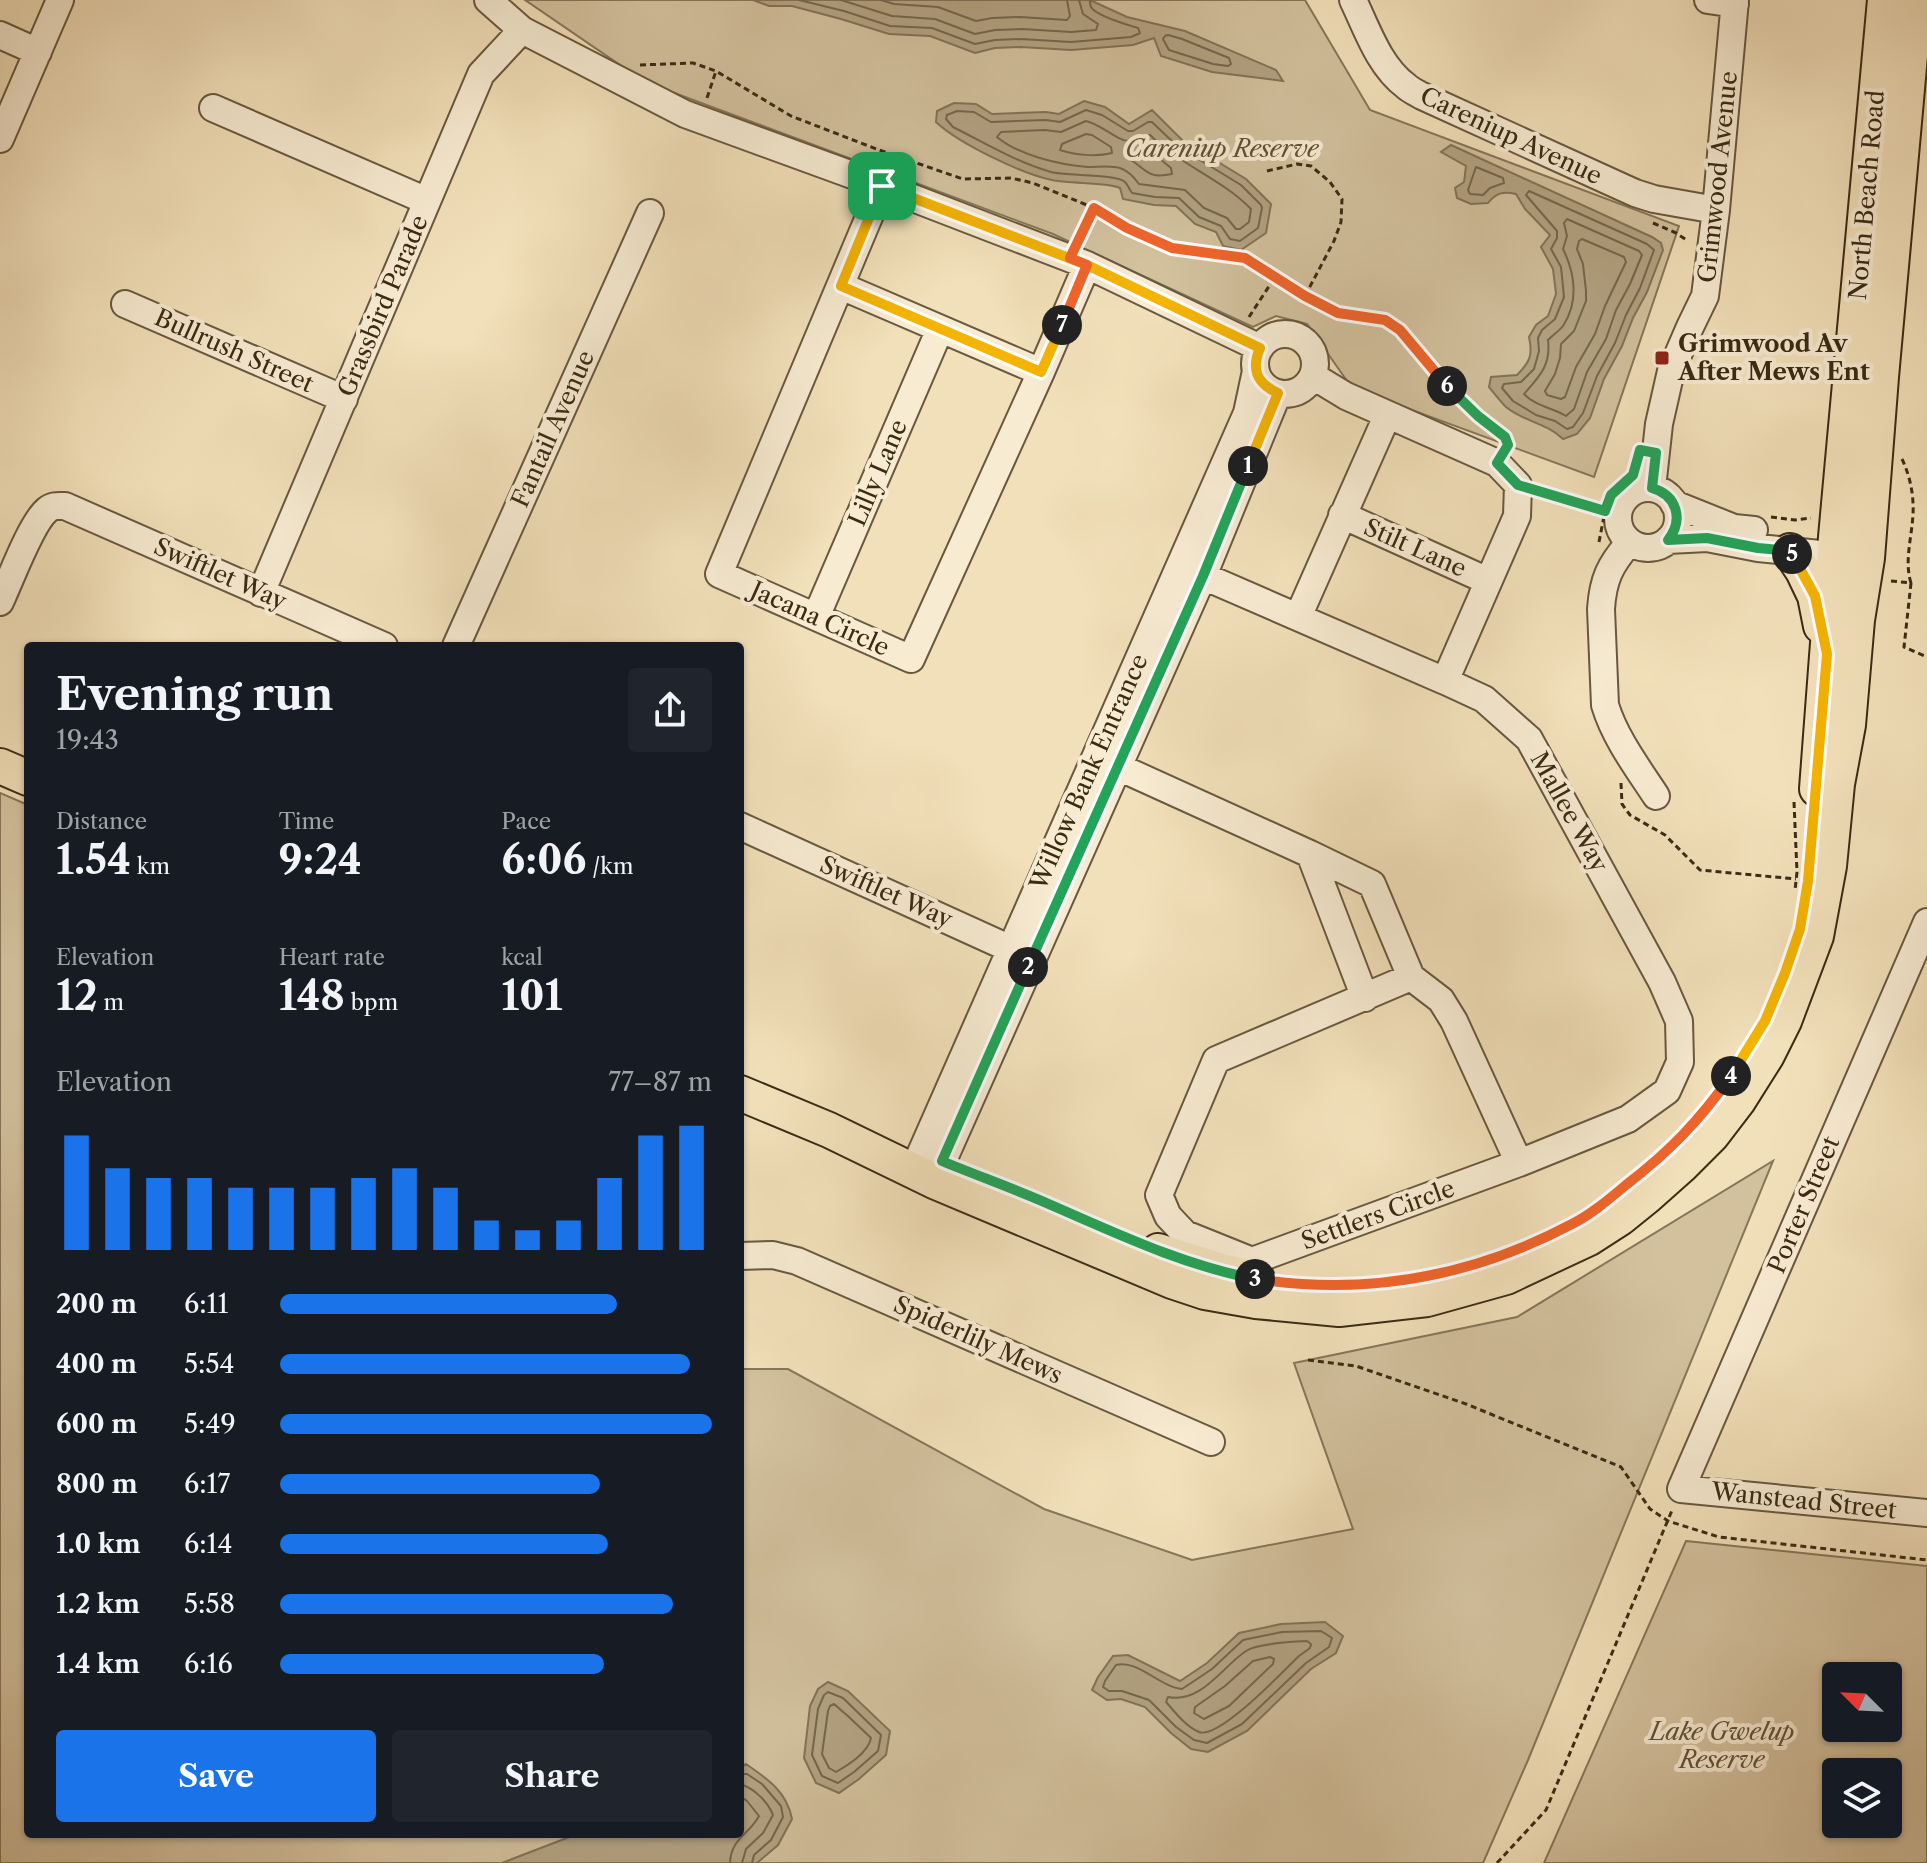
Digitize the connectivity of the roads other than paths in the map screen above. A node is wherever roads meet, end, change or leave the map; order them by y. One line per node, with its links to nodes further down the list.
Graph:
1 (60, 0): 9 (street)
2 (488, 0): 7 (street)
3 (1353, 0): 15 (street, Careniup Avenue)
4 (1708, 0): 5 (street)
5 (1735, 2): 15 (street, Grimwood Avenue)
6 (1905, 28): 10 (main road, North Beach Road); 33 (main road, North Beach Road)
7 (522, 30): 13 (street); 14 (street, Grassbird Parade)
8 (0, 35): 9 (street)
9 (38, 52): 12 (street)
10 (1917, 88): 33 (main road, North Beach Road)
11 (213, 108): 14 (street)
12 (0, 139)
13 (882, 186): 17 (street); 18 (street, Jacana Circle)
14 (427, 201): 25 (street, Grassbird Parade)
15 (1716, 210): 27 (street, Grimwood Avenue)
16 (650, 213): 41 (street, Fantail Avenue)
17 (1079, 262): 21 (street); 22 (street, Jacana Circle)
18 (841, 286): 20 (street); 38 (street, Jacana Circle)
19 (125, 304): 25 (street, Bullrush Street)
20 (940, 329): 22 (street); 38 (street, Lilly Lane)
21 (1258, 359): 23 (street); 24 (street); 34 (street, Willow Bank Entrance)
22 (1041, 372): 38 (street, Jacana Circle)
23 (1313, 376): 24 (street); 26 (street)
24 (1278, 393): 34 (street, Willow Bank Entrance)
25 (344, 399): 36 (street, Grassbird Parade)
26 (1387, 416): 29 (street, Stilt Lane); 35 (street)
27 (1642, 481): 28 (street); 31 (street)
28 (1674, 504): 30 (street); 33 (street)
29 (1342, 515): 35 (street, Stilt Lane); 39 (street, Stilt Lane)
30 (1668, 540): 31 (street); 32 (street)
31 (1629, 543): 49 (street)
32 (1790, 551): 33 (street); 42 (main road)
33 (1859, 554): 42 (main road, North Beach Road); 59 (main road, North Beach Road)
34 (1192, 571): 39 (street, Mallee Way); 46 (street, Willow Bank Entrance)
35 (1488, 581): 43 (street)
36 (261, 593): 37 (street, Swiftlet Way); 40 (street, Swiftlet Way)
37 (0, 602)
38 (816, 617)
39 (1298, 617): 43 (street, Mallee Way)
40 (375, 642)
41 (458, 642)
42 (1827, 654): 59 (main road, North Beach Road)
43 (1445, 681): 58 (street, Mallee Way)
44 (0, 746): 45 (main road)
45 (24, 756)
46 (1107, 762): 51 (street); 53 (street, Willow Bank Entrance)
47 (0, 766): 48 (main road)
48 (24, 776)
49 (1656, 796)
50 (744, 828): 53 (street, Swiftlet Way)
51 (1310, 854): 54 (street); 55 (street)
52 (1927, 922): 62 (street, Porter Street)
53 (1021, 954): 59 (street, Willow Bank Entrance)
54 (1411, 977): 55 (street, Settlers Circle); 58 (street)
55 (1365, 998): 58 (street, Settlers Circle)
56 (744, 1072): 59 (main road, North Beach Road)
57 (744, 1095): 59 (main road, North Beach Road)
58 (1519, 1163)
59 (927, 1166)
60 (744, 1256): 61 (street, Spiderlily Mews)
61 (1211, 1442)
62 (1681, 1489): 63 (street, Wanstead Street)
63 (1927, 1513)

